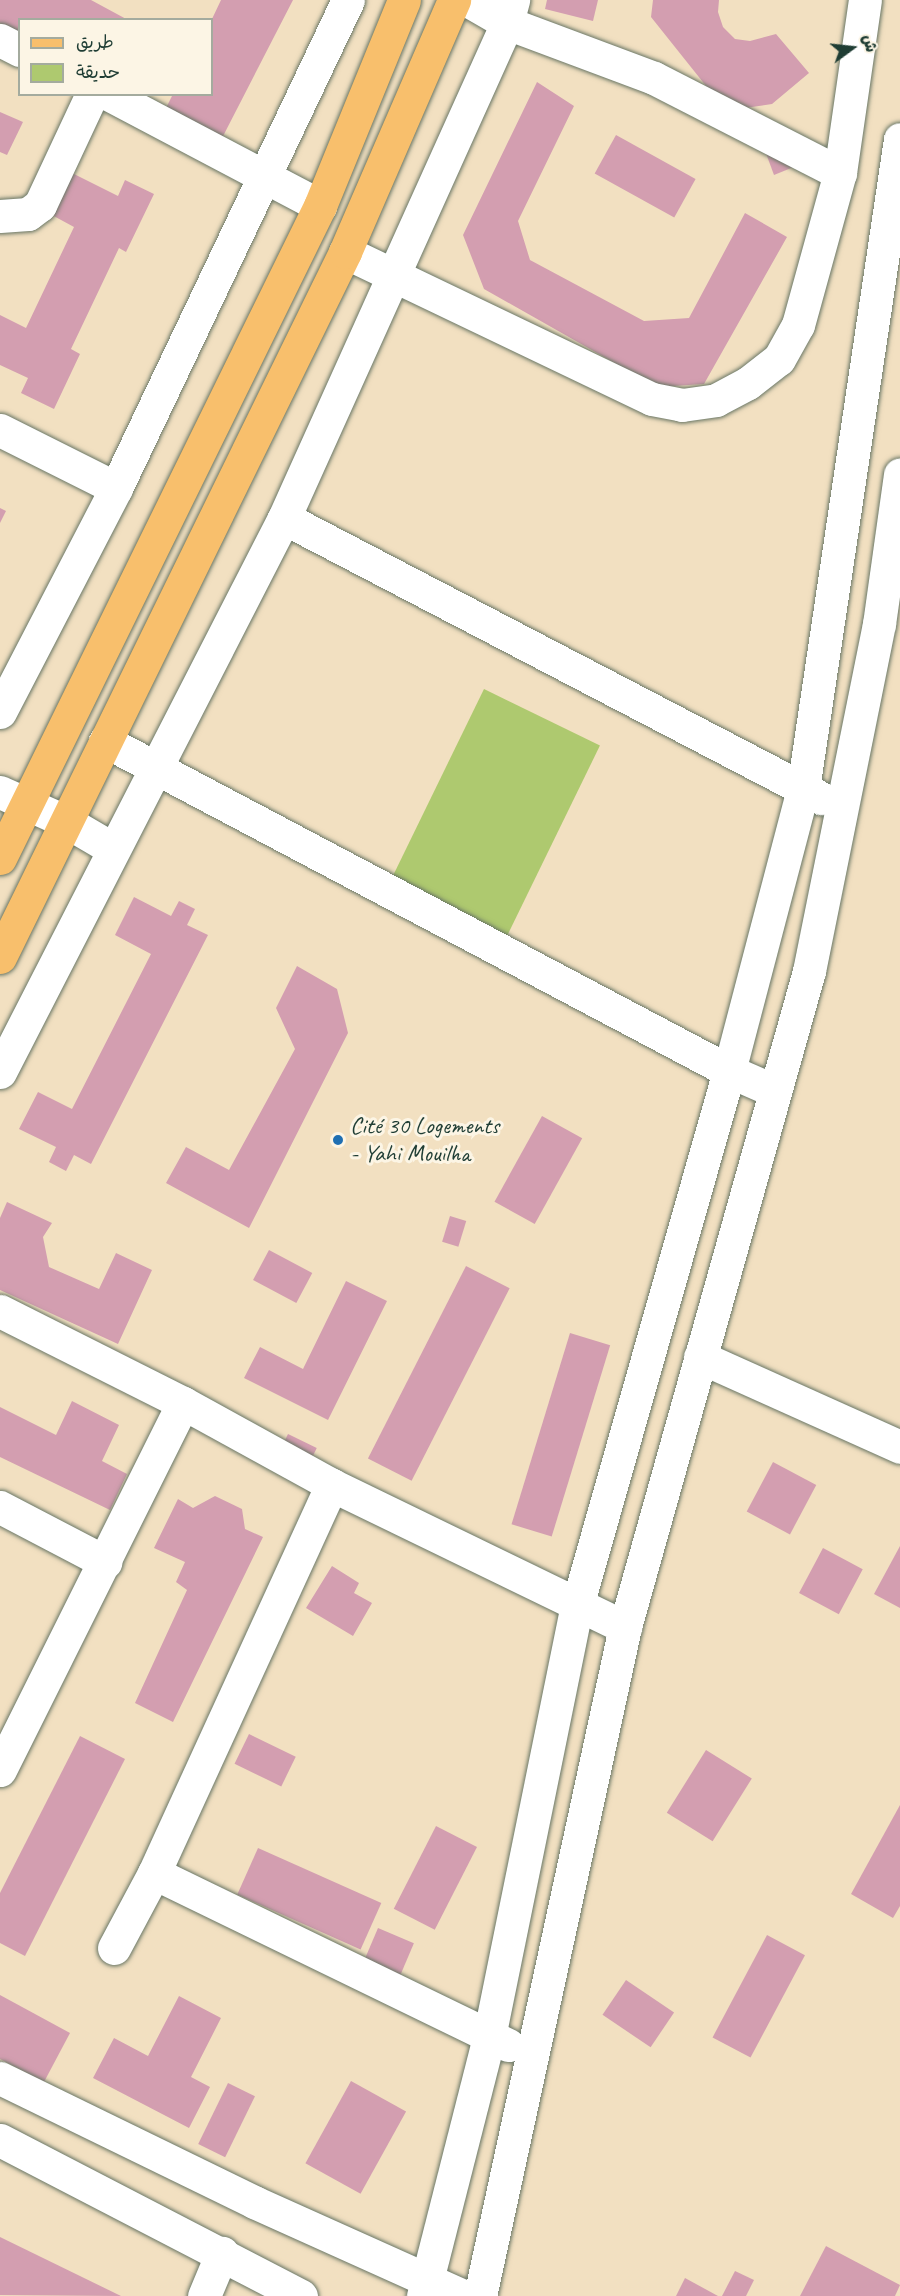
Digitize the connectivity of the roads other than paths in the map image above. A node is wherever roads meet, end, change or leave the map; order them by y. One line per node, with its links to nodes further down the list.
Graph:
1 (348, 0): 13 (street)
2 (404, 0): 14 (main road)
3 (454, 0): 16 (main road)
4 (467, 0): 6 (street)
5 (866, 0): 12 (street)
6 (510, 12): 12 (street); 17 (street)
7 (0, 40): 8 (street)
8 (18, 49)
9 (91, 96): 15 (street)
10 (112, 96): 13 (street)
11 (900, 139): 21 (street)
12 (840, 173): 17 (street)
13 (265, 176): 14 (street); 20 (street)
14 (320, 206): 28 (main road)
15 (0, 216)
16 (345, 252): 17 (street); 25 (main road)
17 (392, 276): 23 (street)
18 (0, 430): 20 (street)
19 (900, 474): 22 (street)
20 (116, 488): 24 (street)
21 (845, 506): 22 (street); 27 (street)
22 (894, 514): 29 (street)
23 (284, 518): 26 (street); 27 (street)
24 (0, 712)
25 (105, 741): 26 (street); 30 (main road)
26 (155, 766): 31 (street); 34 (street)
27 (803, 789): 29 (street); 34 (street)
28 (14, 799): 30 (street); 32 (main road)
29 (844, 810): 36 (street)
30 (68, 822): 31 (street); 33 (main road)
31 (113, 849): 35 (street)
32 (0, 858)
33 (0, 957)
34 (729, 1071): 36 (street); 44 (street)
35 (0, 1072)
36 (775, 1091): 38 (street)
37 (0, 1311): 39 (street)
38 (700, 1357): 40 (street); 45 (street)
39 (183, 1403): 41 (street); 43 (street)
40 (900, 1447)
41 (332, 1485): 44 (street); 47 (street)
42 (0, 1507): 43 (street)
43 (105, 1562): 46 (street)
44 (577, 1606): 45 (street); 49 (street)
45 (625, 1627): 50 (street)
46 (0, 1770)
47 (154, 1873): 48 (street); 49 (street)
48 (114, 1948)
49 (489, 2037): 50 (street); 54 (street)
50 (531, 2055): 58 (street)
51 (0, 2078): 54 (street)
52 (0, 2140): 53 (street)
53 (222, 2253): 55 (street); 56 (street)
54 (425, 2288): 57 (street)
55 (204, 2296)
56 (301, 2296)
57 (463, 2296)
58 (480, 2296)

